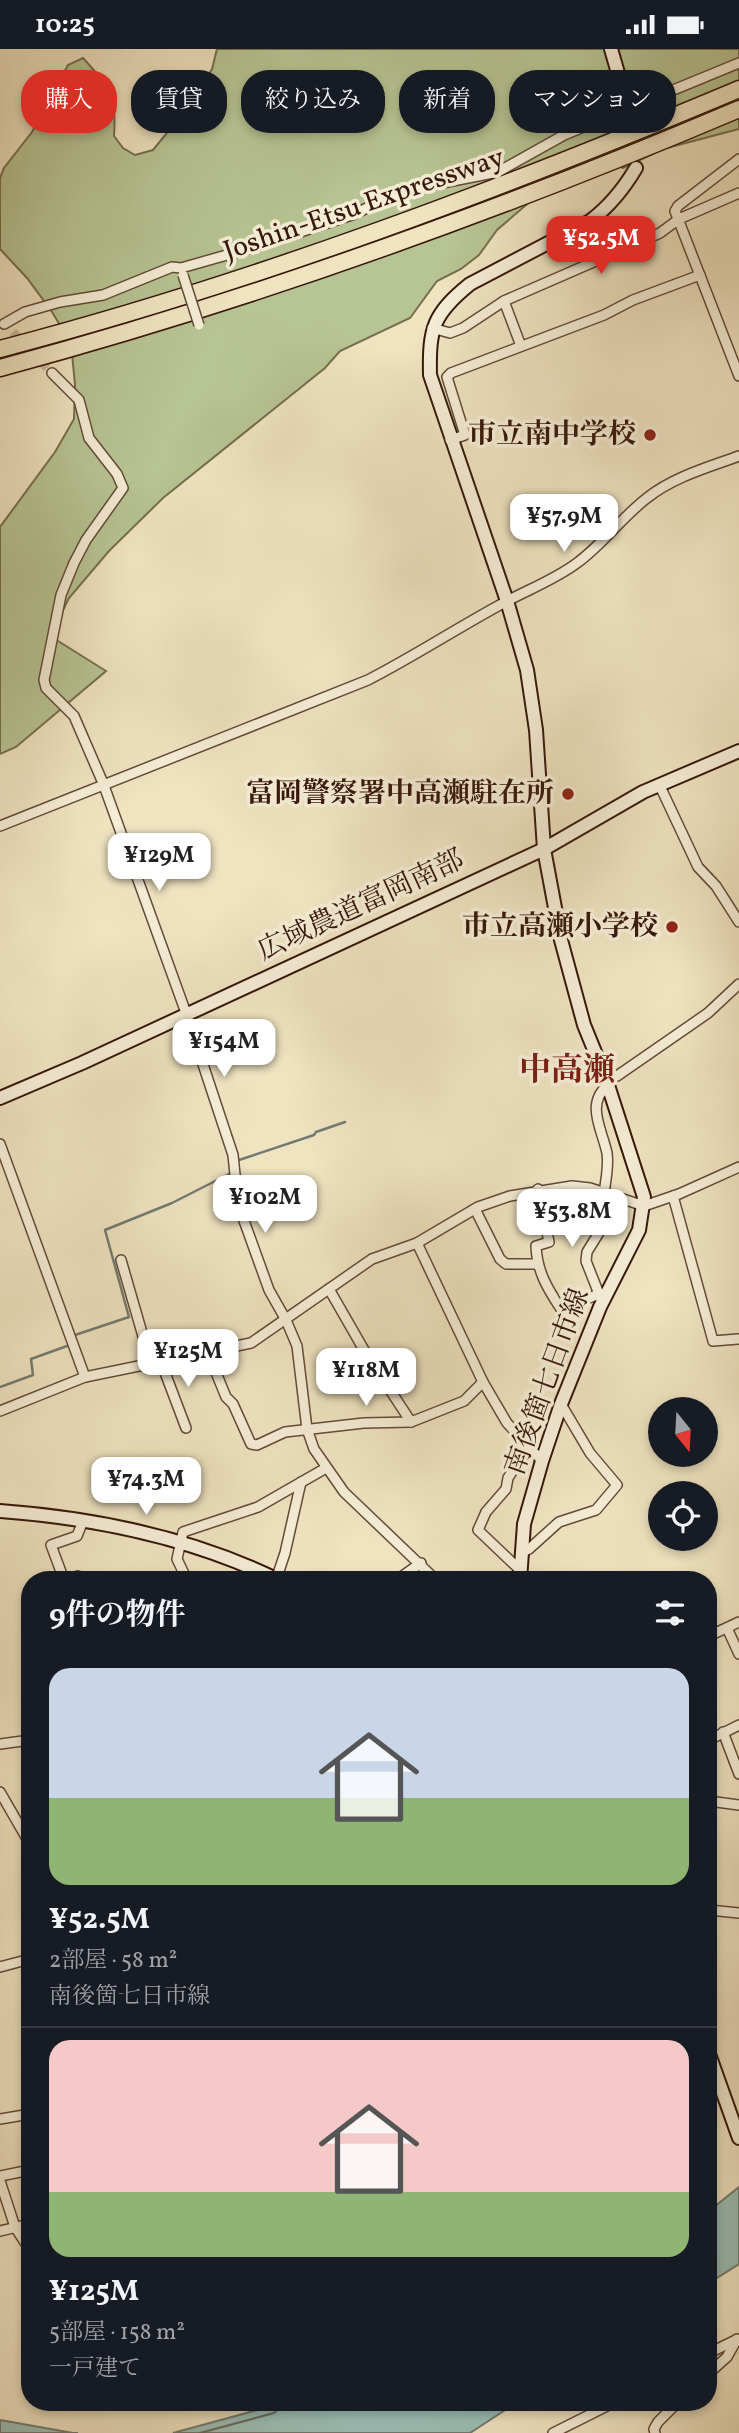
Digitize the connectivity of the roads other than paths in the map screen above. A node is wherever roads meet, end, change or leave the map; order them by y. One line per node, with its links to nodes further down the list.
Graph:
1 (611, 49): 3 (main road)
2 (739, 64): 4 (street)
3 (617, 70)
4 (676, 89)
5 (739, 89): 20 (highway, Joshin-Etsu Expressway)
6 (739, 109): 21 (highway, Joshin-Etsu Expressway)
7 (569, 133): 12 (street)
8 (739, 159): 11 (street)
9 (636, 168): 17 (main road)
10 (739, 193): 11 (street)
11 (679, 219): 13 (street); 14 (street)
12 (182, 272): 15 (street); 16 (street, bridge)
13 (700, 275): 19 (street); 23 (street)
14 (504, 301): 17 (street); 19 (street)
15 (2, 322): 18 (street)
16 (199, 325)
17 (432, 328): 24 (main road, 南後箇七日市線)
18 (13, 332)
19 (522, 346): 24 (street)
20 (0, 349)
21 (0, 367)
22 (52, 373): 28 (street)
23 (739, 376)
24 (450, 440): 26 (main road, 南後箇七日市線)
25 (739, 456): 26 (street)
26 (507, 601): 28 (street); 31 (main road, 南後箇七日市線)
27 (739, 751): 29 (main road, 広域農道富岡南部)
28 (103, 783): 30 (street); 34 (street)
29 (659, 784): 31 (main road, 広域農道富岡南部); 32 (street)
30 (0, 826)
31 (544, 849): 34 (main road, 広域農道富岡南部); 35 (main road, 南後箇七日市線)
32 (739, 922)
33 (739, 984): 35 (street)
34 (186, 1013): 36 (main road, 広域農道富岡南部); 49 (street)
35 (607, 1082): 40 (street); 42 (main road, 南後箇七日市線)
36 (0, 1098)
37 (0, 1144): 53 (street)
38 (739, 1167): 41 (street)
39 (538, 1189): 40 (street); 43 (street); 46 (street)
40 (607, 1193): 42 (street); 48 (street)
41 (673, 1196): 42 (street); 50 (street)
42 (644, 1206): 48 (main road, 南後箇七日市線)
43 (475, 1209): 44 (street); 46 (street)
44 (417, 1243): 47 (street); 54 (street)
45 (121, 1259): 52 (street)
46 (537, 1264): 48 (street)
47 (329, 1289): 49 (street); 57 (street)
48 (601, 1298): 55 (main road, 南後箇七日市線)
49 (286, 1320): 51 (street); 59 (street)
50 (738, 1339)
51 (208, 1353): 52 (street); 59 (street)
52 (156, 1363): 53 (street); 58 (street)
53 (85, 1377): 56 (street)
54 (483, 1382): 57 (street); 60 (street)
55 (561, 1404): 61 (main road, 南後箇七日市線); 67 (street)
56 (0, 1411)
57 (411, 1422): 59 (street)
58 (186, 1428)
59 (307, 1429): 62 (street)
60 (528, 1445): 61 (street); 75 (street)
61 (542, 1461): 67 (main road, 南後箇七日市線)
62 (326, 1468): 63 (street); 68 (street)
63 (301, 1482): 66 (street); 72 (street)
64 (0, 1511): 65 (main road)
65 (83, 1521): 66 (main road); 69 (street)
66 (180, 1543): 70 (street); 71 (main road)
67 (522, 1552): 76 (main road, 南後箇七日市線)
68 (421, 1563): 73 (street); 74 (street)
69 (61, 1571)
70 (183, 1571)
71 (259, 1571)
72 (279, 1571)
73 (410, 1571)
74 (428, 1571)
75 (516, 1571)
76 (520, 1571)
77 (739, 1622): 78 (street)
78 (727, 1628): 79 (street); 80 (street)
79 (717, 1632)
80 (739, 1654)
81 (739, 1725): 82 (street)
82 (723, 1732): 83 (street); 86 (street)
83 (717, 1735)
84 (21, 1741): 85 (street)
85 (0, 1744)
86 (739, 1775)
87 (0, 1792): 90 (street)
88 (717, 1802): 89 (street)
89 (739, 1805)
90 (21, 1828)
91 (717, 1911): 92 (street)
92 (739, 1913)
93 (21, 1962): 94 (street)
94 (0, 1968)
95 (717, 2076): 98 (main road)
96 (21, 2116): 97 (street)
97 (0, 2119)
98 (739, 2139)
99 (21, 2172): 100 (street)
100 (0, 2176)
101 (0, 2181): 103 (street)
102 (21, 2226): 103 (street)
103 (15, 2227): 104 (street); 105 (street)
104 (0, 2231)
105 (21, 2236)
106 (738, 2338): 107 (street); 108 (street)
107 (717, 2349)
108 (717, 2366)
109 (597, 2411): 111 (street)
110 (669, 2411): 112 (street)
111 (553, 2433)
112 (655, 2433)

